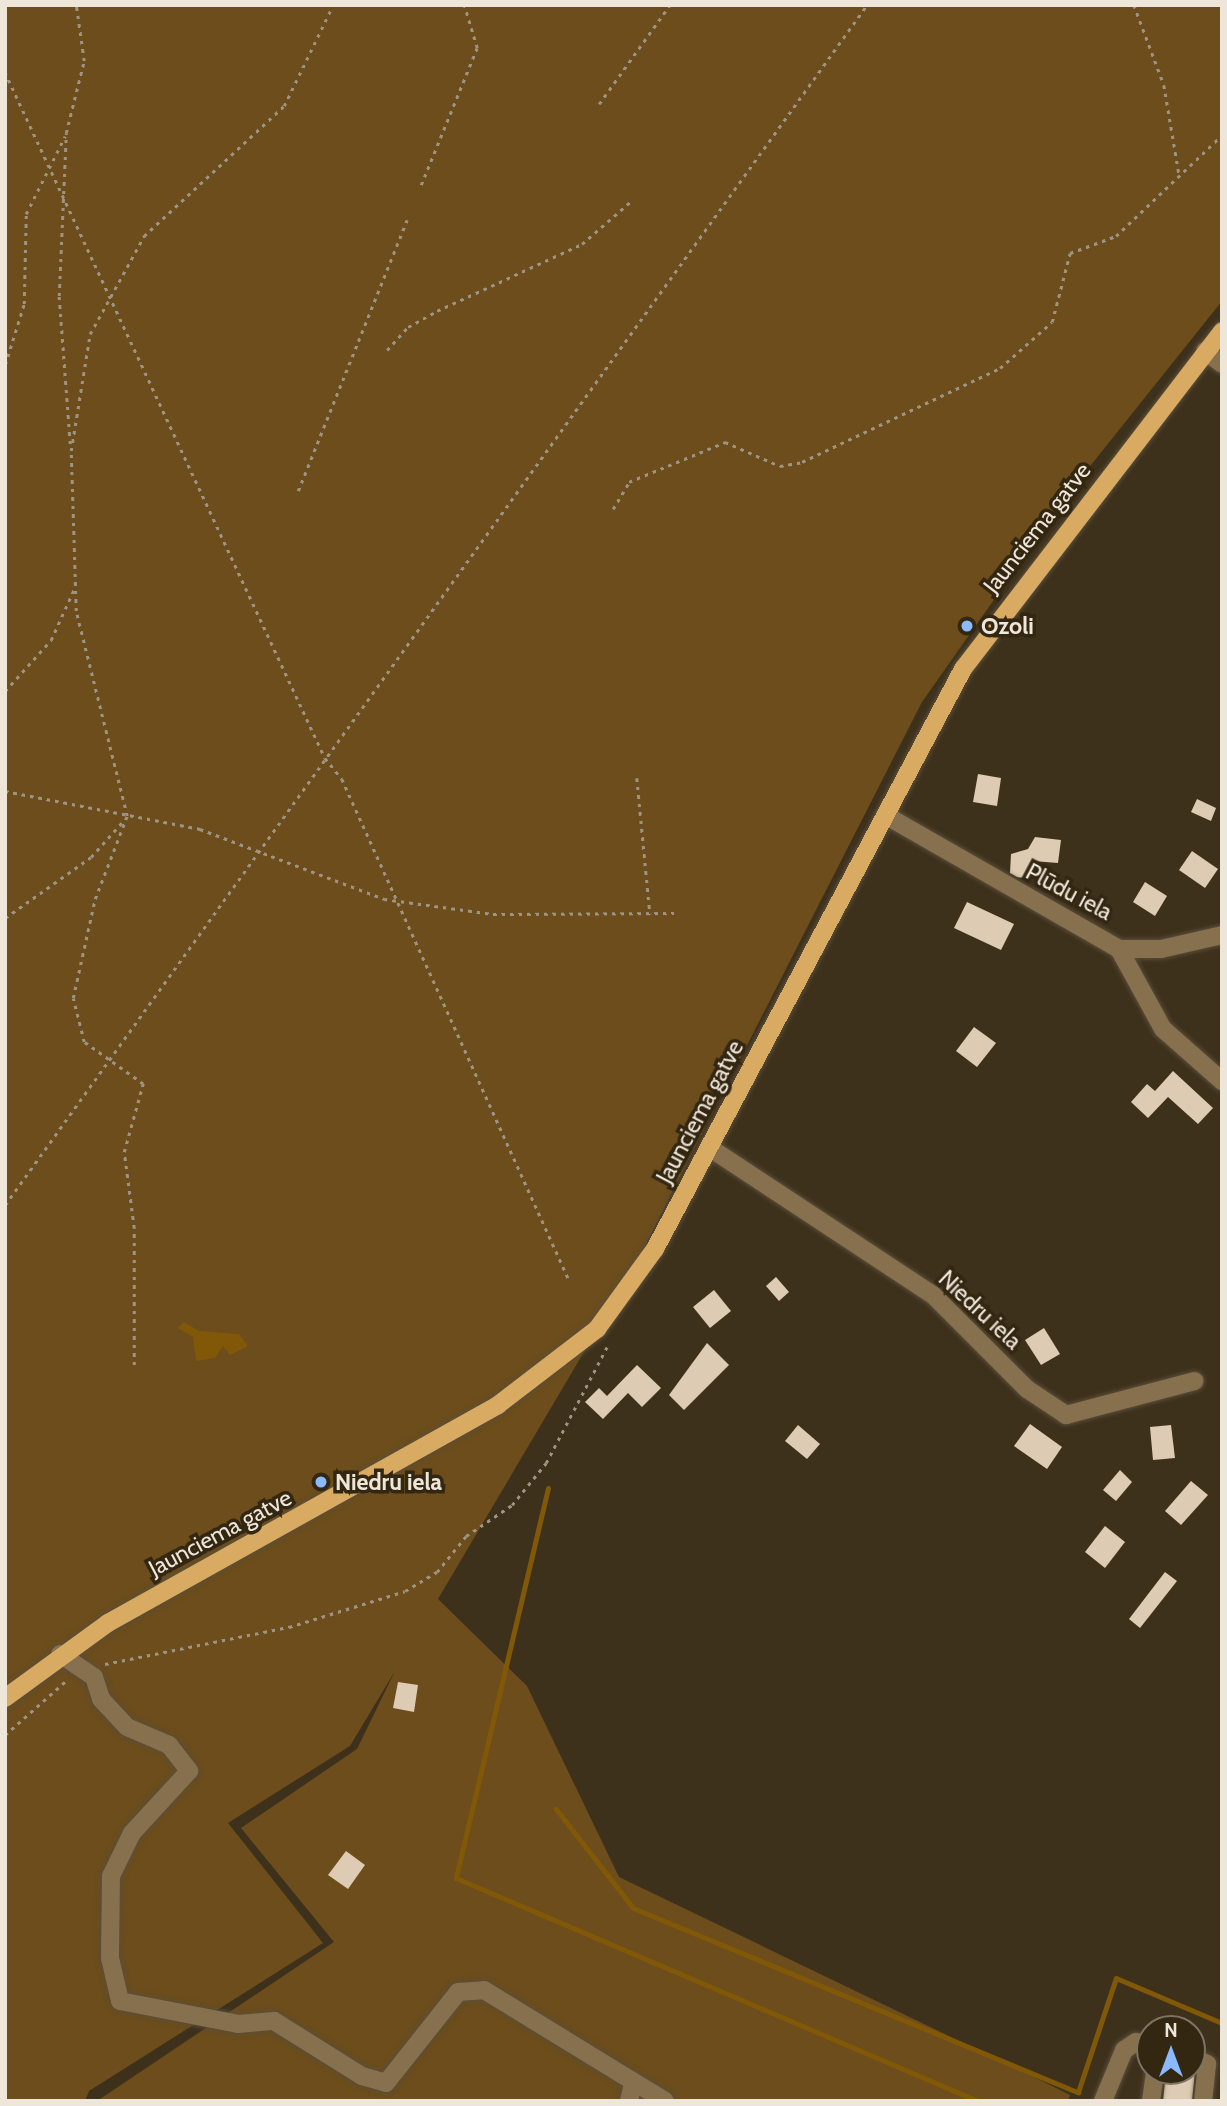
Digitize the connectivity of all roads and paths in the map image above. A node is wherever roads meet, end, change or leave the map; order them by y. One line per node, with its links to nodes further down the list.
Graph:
1 (76, 5): 9 (path)
2 (333, 5): 17 (path)
3 (464, 5): 13 (path)
4 (670, 5): 8 (path)
5 (867, 5): 28 (path)
6 (1135, 5): 12 (path)
7 (5, 72): 11 (path)
8 (599, 104)
9 (66, 133): 11 (path); 14 (path)
10 (1222, 135): 12 (path)
11 (50, 166): 14 (path); 21 (path)
12 (1180, 175): 25 (path)
13 (421, 185)
14 (64, 194): 17 (path); 23 (path)
15 (630, 202): 19 (path)
16 (407, 220): 24 (path)
17 (109, 300): 23 (path); 28 (path)
18 (1222, 331): 20 (main road, Jaunciema gatve)
19 (387, 350)
20 (1205, 351): 22 (street); 31 (main road, Jaunciema gatve)
21 (5, 365)
22 (1222, 365)
23 (71, 451): 26 (path)
24 (298, 491)
25 (613, 509)
26 (76, 584): 27 (path); 32 (path)
27 (5, 691)
28 (325, 758): 33 (path); 34 (path)
29 (637, 778): 36 (path)
30 (5, 791): 32 (path)
31 (885, 815): 39 (street, Plūdu iela); 42 (main road, Jaunciema gatve)
32 (127, 816): 33 (path); 37 (path); 40 (path)
33 (258, 850): 34 (path); 40 (path)
34 (394, 901): 36 (path); 44 (path)
35 (674, 913): 36 (path)
36 (650, 914)
37 (5, 918)
38 (1222, 934): 39 (street)
39 (1119, 949): 41 (street, Plūdu iela)
40 (109, 1058): 43 (path); 46 (path)
41 (1222, 1082)
42 (710, 1148): 47 (street, Niedru iela); 48 (main road, Jaunciema gatve)
43 (5, 1205)
44 (570, 1282)
45 (607, 1347): 49 (path)
46 (134, 1365)
47 (1195, 1381)
48 (60, 1654): 49 (street); 50 (main road, Jaunciema gatve)
49 (83, 1668): 51 (path); 53 (street)
50 (5, 1698)
51 (5, 1735)
52 (1136, 2042): 55 (street)
53 (631, 2092): 54 (street)
54 (665, 2101)
55 (1103, 2101)

